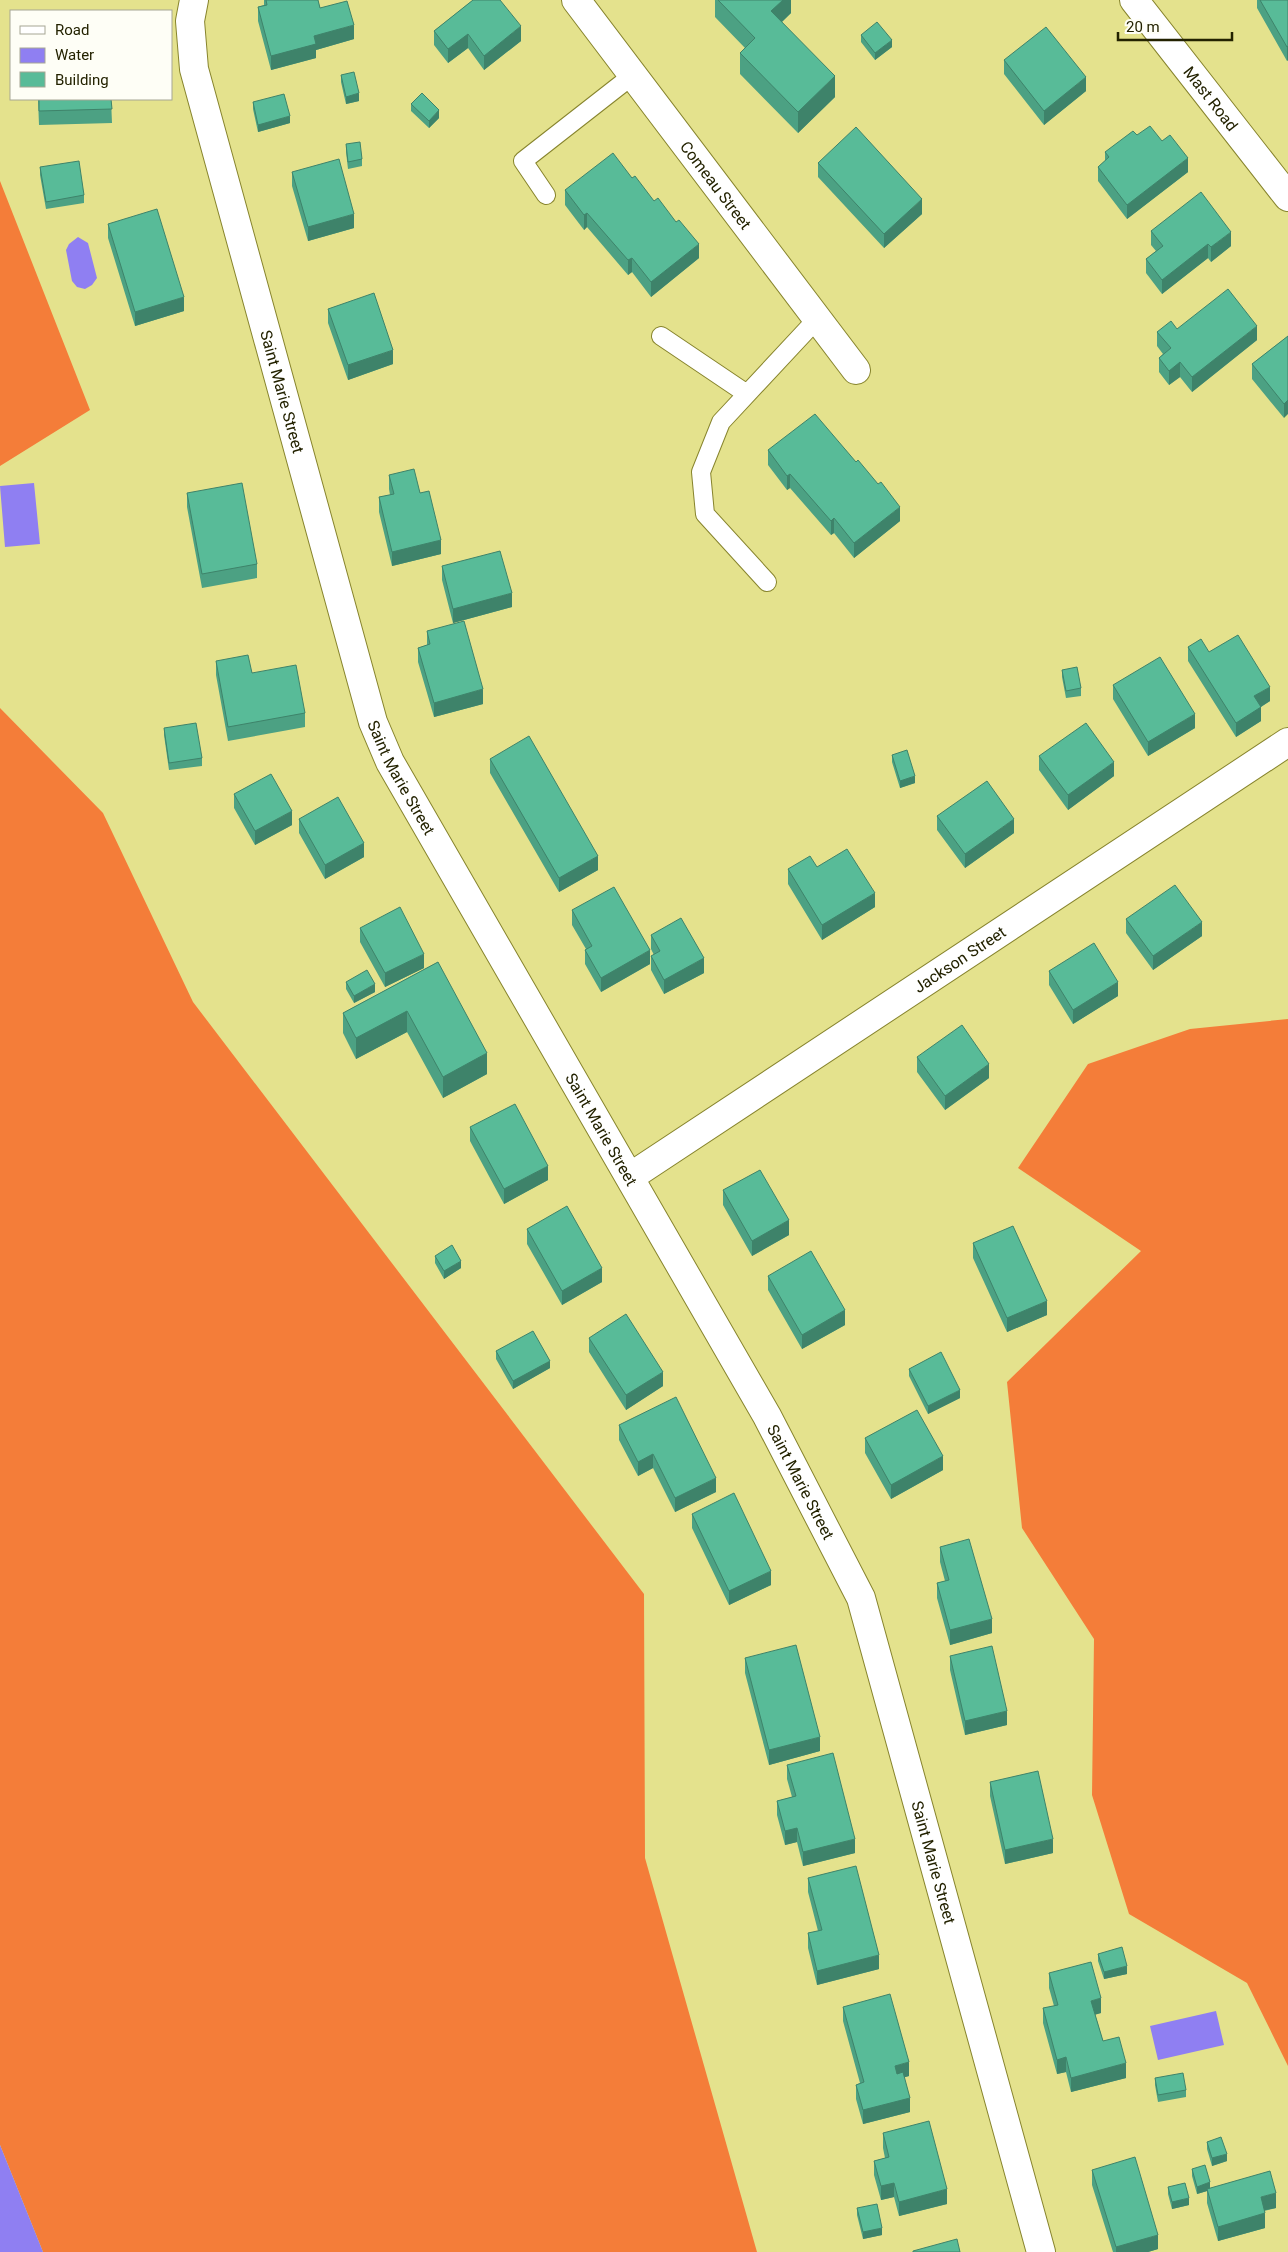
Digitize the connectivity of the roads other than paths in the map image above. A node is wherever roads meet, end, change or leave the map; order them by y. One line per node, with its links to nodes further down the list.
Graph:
1 (194, 0): 13 (street, Saint Marie Street)
2 (576, 0): 4 (street, Comeau Street)
3 (1134, 0): 6 (street, Mast Road)
4 (633, 75): 5 (lane); 7 (street, Comeau Street)
5 (546, 195)
6 (1288, 197)
7 (816, 319): 9 (street, Comeau Street); 10 (lane)
8 (660, 336): 10 (lane)
9 (856, 370)
10 (747, 394): 11 (lane)
11 (767, 582)
12 (1288, 742): 13 (street, Jackson Street)
13 (630, 1177): 14 (street, Saint Marie Street)
14 (1041, 2252)

